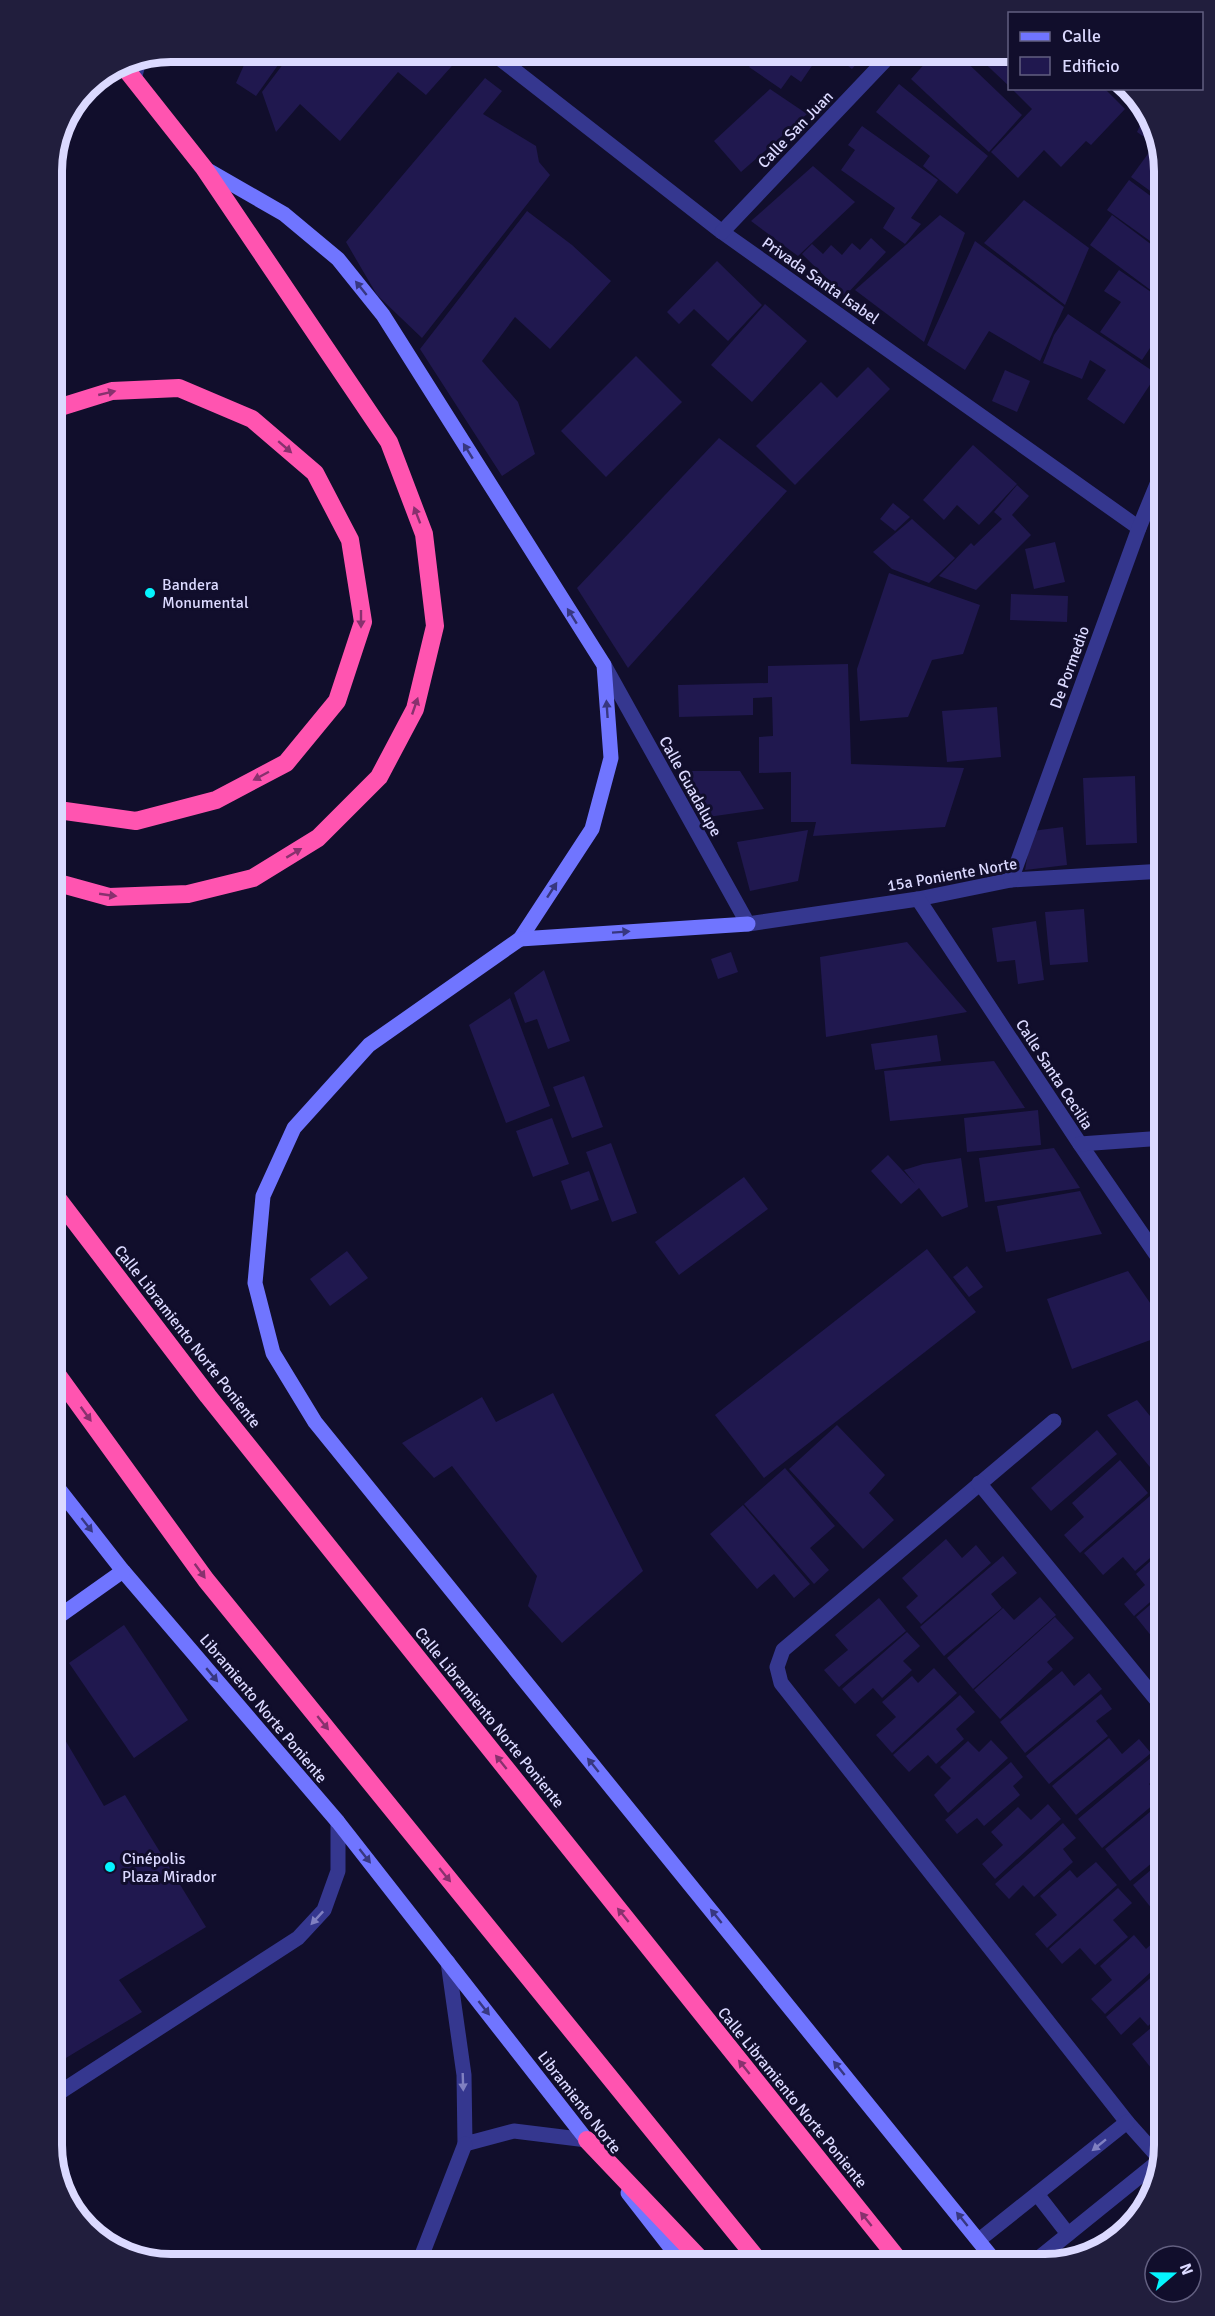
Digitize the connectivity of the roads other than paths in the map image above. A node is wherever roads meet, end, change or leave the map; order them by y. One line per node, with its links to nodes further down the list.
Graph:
1 (507, 62): 7 (street, Privada Santa Isabel)
2 (884, 62): 7 (street, Calle San Juan)
3 (137, 67): 5 (street)
4 (127, 71): 5 (highway)
5 (134, 79): 6 (highway)
6 (204, 168): 11 (street, one-way to 6); 15 (highway, one-way to 6)
7 (722, 232): 10 (street, Privada Santa Isabel)
8 (62, 407): 12 (highway, one-way to 12)
9 (1154, 491): 10 (street, De Pormedio)
10 (1139, 528): 14 (street, De Pormedio)
11 (604, 665): 17 (street, Calle Guadalupe); 18 (street, one-way to 11)
12 (62, 811)
13 (1154, 872): 14 (street, 15a Poniente Norte)
14 (1011, 880): 16 (street, 15a Poniente Norte)
15 (62, 884)
16 (918, 899): 17 (street, 15a Poniente Norte); 20 (street, Calle Santa Cecilia)
17 (748, 924): 18 (street, one-way to 17)
18 (520, 939): 40 (street, one-way to 18)
19 (1154, 1139): 20 (street)
20 (1080, 1144): 22 (street, Calle Santa Cecilia)
21 (62, 1204): 45 (highway, Calle Libramiento Norte Poniente, one-way to 21)
22 (1154, 1251)
23 (62, 1381): 44 (highway, one-way to 44)
24 (1054, 1422): 25 (street)
25 (979, 1483): 29 (street); 33 (street)
26 (62, 1493): 27 (street, Libramiento Norte Poniente, one-way to 27)
27 (123, 1571): 28 (street); 30 (street, Libramiento Norte Poniente, one-way to 30)
28 (62, 1614)
29 (1154, 1697)
30 (338, 1822): 31 (street, Libramiento Norte Poniente, one-way to 31); 32 (street, one-way to 32)
31 (448, 1962): 34 (street, Libramiento Norte, one-way to 34); 35 (street, one-way to 35)
32 (62, 2091)
33 (1127, 2122): 36 (street); 38 (street, one-way to 38)
34 (587, 2140): 35 (street); 42 (street, Libramiento Norte); 43 (highway)
35 (465, 2144): 41 (street)
36 (1154, 2152)
37 (1152, 2166): 39 (street)
38 (1037, 2194): 39 (street); 40 (street)
39 (1068, 2234): 47 (street)
40 (979, 2240): 46 (street)
41 (422, 2254)
42 (675, 2254)
43 (696, 2254)
44 (753, 2254)
45 (894, 2254)
46 (990, 2254)
47 (1043, 2254)

